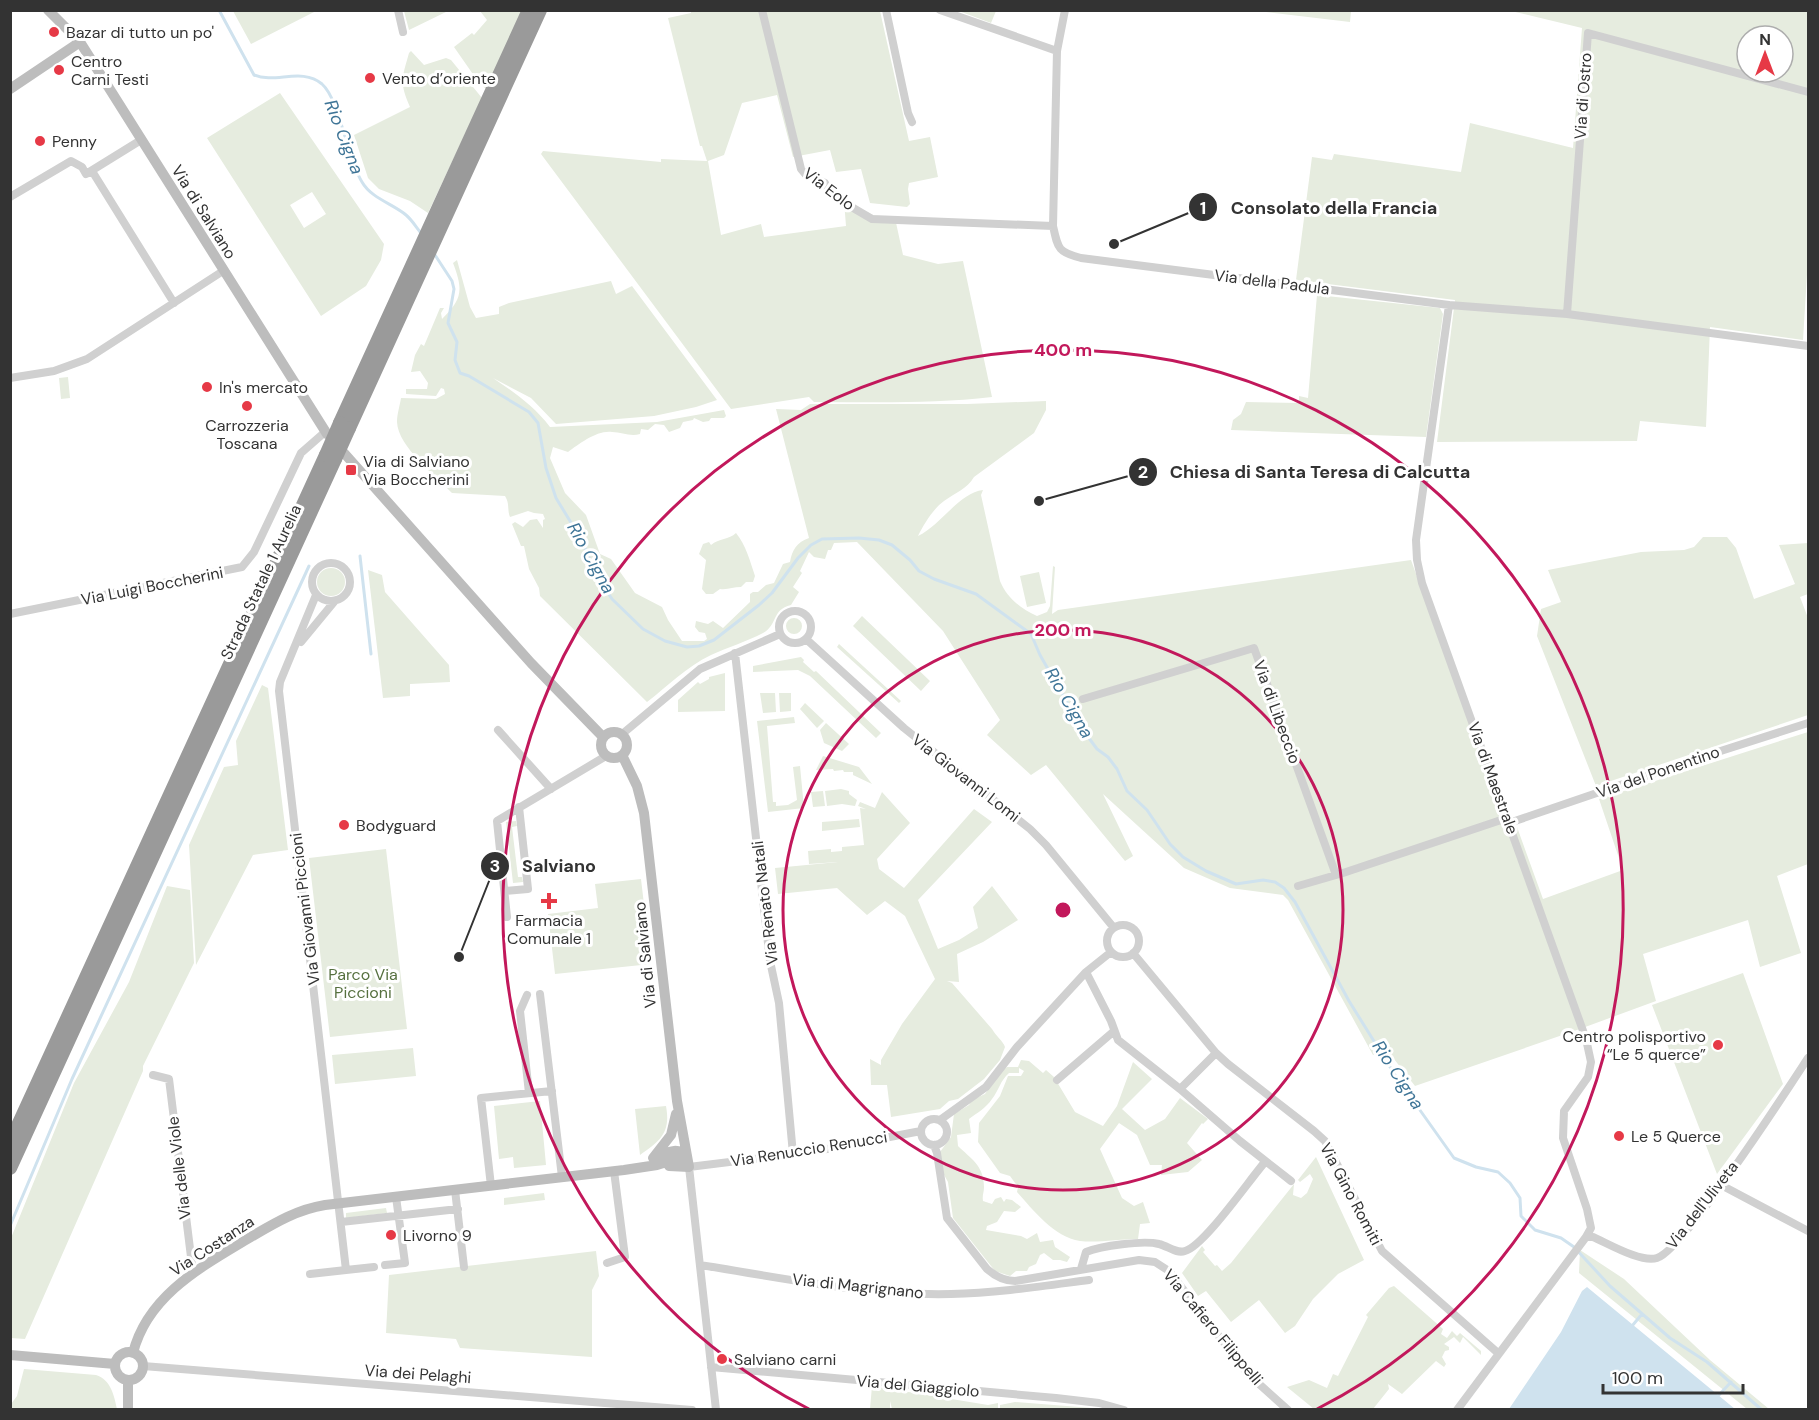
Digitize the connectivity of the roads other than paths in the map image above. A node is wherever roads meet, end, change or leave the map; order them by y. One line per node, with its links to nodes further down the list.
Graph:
1 (48, 10): 10 (street, Via di Salviano)
2 (398, 10): 9 (street)
3 (529, 10): 17 (highway, Strada Statale 1 Aurelia)
4 (540, 10): 17 (highway, Strada Statale 1 Aurelia)
5 (762, 10): 19 (street, Via Eolo)
6 (886, 10): 14 (street)
7 (940, 10): 11 (street)
8 (1065, 10): 11 (street, Via della Padula)
9 (403, 32)
10 (80, 42): 12 (street); 15 (street, Via di Salviano)
11 (1057, 51): 19 (street, Via della Padula)
12 (10, 90)
13 (1809, 92): 23 (street, Via di Ostro)
14 (912, 122)
15 (141, 140): 16 (street); 20 (street, Via di Salviano)
16 (92, 171): 18 (street); 21 (street)
17 (454, 186): 27 (highway, Strada Statale 1 Aurelia, bridge)
18 (10, 197)
19 (1053, 226): 22 (street, Via della Padula)
20 (223, 271): 21 (street); 26 (street, Via di Salviano)
21 (174, 303): 25 (street)
22 (1449, 305): 23 (street, Via della Padula); 44 (street, Via di Maestrale)
23 (1566, 314): 24 (street, Via della Padula)
24 (1809, 346)
25 (10, 378)
26 (326, 433): 30 (street, Via Luigi Boccherini)
27 (335, 456): 39 (street); 66 (highway, Strada Statale 1 Aurelia); 72 (highway, Strada Statale 1 Aurelia)
28 (316, 595): 29 (street); 29 (street); 33 (street, Via Giovanni Piccioni)
29 (334, 602): 33 (street, Via Giovanni Piccioni)
30 (10, 614)
31 (780, 634): 32 (street); 32 (street); 34 (street)
32 (806, 639): 49 (street, Via Giovanni Lomi)
33 (293, 653): 80 (street, Via Giovanni Piccioni)
34 (735, 653): 38 (street); 68 (street, Via Renato Natali)
35 (1083, 699): 45 (street, Via di Libeccio)
36 (1809, 723): 44 (street, Via del Ponentino)
37 (498, 730): 42 (street)
38 (621, 735): 39 (street); 40 (street)
39 (603, 737): 41 (street)
40 (622, 755): 41 (street); 63 (street, Via di Salviano)
41 (606, 756): 42 (street)
42 (551, 789): 43 (street)
43 (519, 807): 47 (street); 47 (street)
44 (1508, 820): 45 (street); 85 (street, Via di Maestrale)
45 (1336, 875): 46 (street)
46 (1298, 886)
47 (505, 891): 48 (street)
48 (507, 917)
49 (1114, 928): 50 (street); 51 (street)
50 (1111, 952): 51 (street); 52 (street)
51 (1133, 953): 56 (street, Via Gino Romiti)
52 (1086, 972): 55 (street); 64 (street)
53 (540, 994): 61 (street)
54 (527, 995): 62 (street)
55 (1113, 1032): 59 (street); 60 (street)
56 (1216, 1053): 60 (street); 97 (street, Via Gino Romiti)
57 (1809, 1058): 76 (street, Via dell'Uliveta)
58 (153, 1074): 93 (street, Via delle Viole)
59 (1057, 1080)
60 (1180, 1089): 70 (street)
61 (552, 1090): 62 (street); 74 (street)
62 (529, 1093): 77 (street)
63 (677, 1101): 69 (street); 71 (street, Via di Salviano)
64 (940, 1120): 65 (street); 67 (street)
65 (921, 1131): 67 (street); 68 (street, Via Renuccio Renucci)
66 (10, 1143)
67 (934, 1145): 91 (street, Via Cafiero Filippelli)
68 (793, 1154): 71 (street, Via Renuccio Renucci)
69 (655, 1162): 71 (street, Via Costanza); 73 (street, Via Costanza)
70 (1265, 1162): 75 (street); 91 (street)
71 (691, 1163): 88 (street, Via di Salviano)
72 (10, 1168)
73 (614, 1171): 74 (street, Via Costanza); 86 (street)
74 (562, 1177): 77 (street, Via Costanza)
75 (1291, 1182)
76 (1721, 1185): 84 (street); 85 (street, Via dell'Uliveta)
77 (491, 1186): 78 (street, Via Costanza)
78 (455, 1190): 79 (street, Via Costanza); 81 (street)
79 (396, 1197): 80 (street, Via Costanza); 82 (street)
80 (338, 1204): 83 (street); 93 (street, Via Costanza)
81 (458, 1209): 82 (street); 90 (street)
82 (399, 1215): 83 (street); 87 (street)
83 (341, 1222): 92 (street)
84 (1809, 1231)
85 (1584, 1240): 97 (street)
86 (607, 1263)
87 (385, 1265)
88 (700, 1265): 95 (street, Via di Magrignano); 101 (street, Via di Salviano)
89 (374, 1267): 92 (street)
90 (464, 1267)
91 (1081, 1269): 107 (street, Via Cafiero Filippelli)
92 (346, 1270): 94 (street)
93 (193, 1273): 96 (street, Via Costanza)
94 (310, 1274)
95 (1089, 1280)
96 (133, 1353): 99 (street); 100 (street)
97 (1498, 1353): 108 (street)
98 (10, 1356): 99 (street)
99 (115, 1364): 102 (street)
100 (143, 1366): 102 (street); 104 (street, Via dei Pelaghi)
101 (711, 1367): 105 (street, Via di Salviano); 106 (street, Via del Giaggiolo)
102 (128, 1380): 103 (street)
103 (128, 1410)
104 (692, 1410)
105 (716, 1410)
106 (1124, 1410)
107 (1288, 1410)
108 (1457, 1410)

